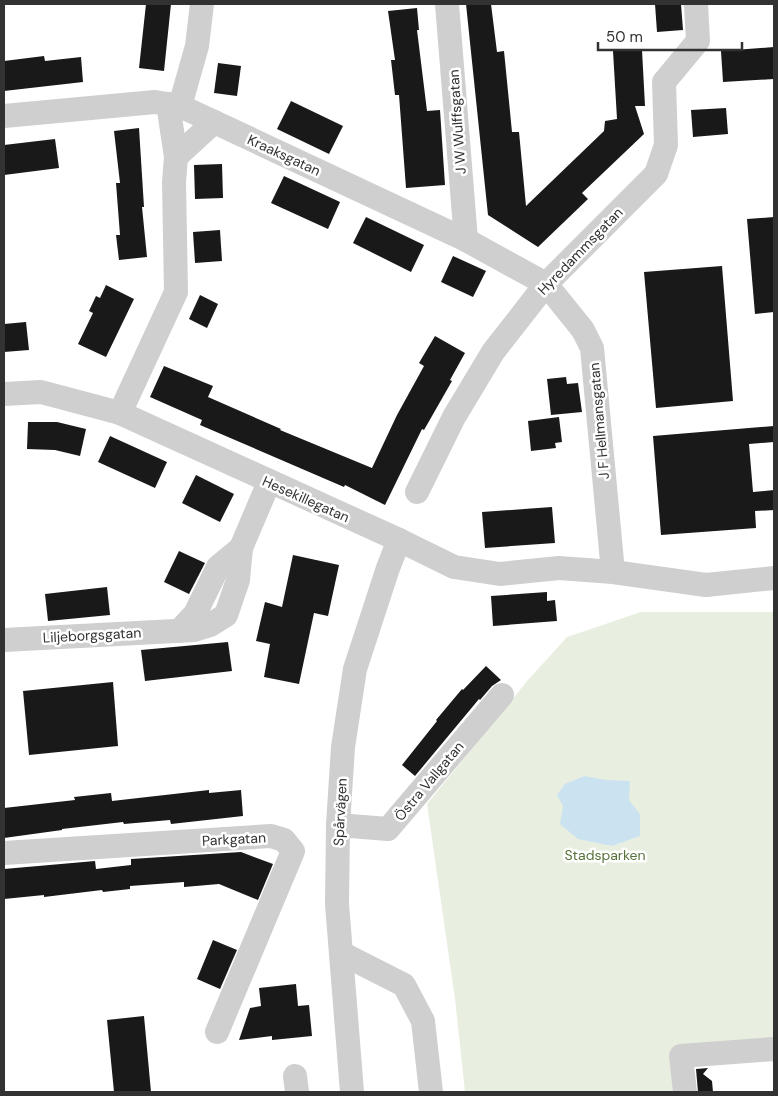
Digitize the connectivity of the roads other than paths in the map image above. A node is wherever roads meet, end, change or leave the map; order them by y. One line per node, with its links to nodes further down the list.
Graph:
1 (202, 4): 4 (street)
2 (448, 4): 8 (street, J W Wulffsgatan)
3 (696, 4): 9 (street, Hyredammsgatan)
4 (174, 105): 5 (street, Kraaksgatan); 6 (street, Kraaksgatan); 7 (street)
5 (4, 116)
6 (214, 122): 7 (street); 8 (street, Kraaksgatan)
7 (176, 157): 11 (street)
8 (466, 240): 9 (street, Kraaksgatan)
9 (546, 284): 13 (street, Hyredammsgatan); 15 (street, J F Hellmansgatan)
10 (4, 394): 11 (street, Hesekillegatan)
11 (120, 413): 12 (street, Hesekillegatan)
12 (269, 482): 14 (street, Hesekillegatan); 17 (street, Liljeborgsgatan)
13 (417, 492)
14 (399, 540): 15 (street, Hesekillegatan); 19 (street, Spårvägen)
15 (613, 572): 16 (street)
16 (774, 578)
17 (4, 640)
18 (502, 695): 19 (street, Östra Vallgatan)
19 (338, 825): 21 (street, Spårvägen)
20 (4, 853): 22 (street, Parkgatan)
21 (341, 953): 24 (street, Spårvägen); 25 (street)
22 (217, 1032)
23 (774, 1049): 26 (street)
24 (352, 1092)
25 (431, 1092)
26 (685, 1092)

